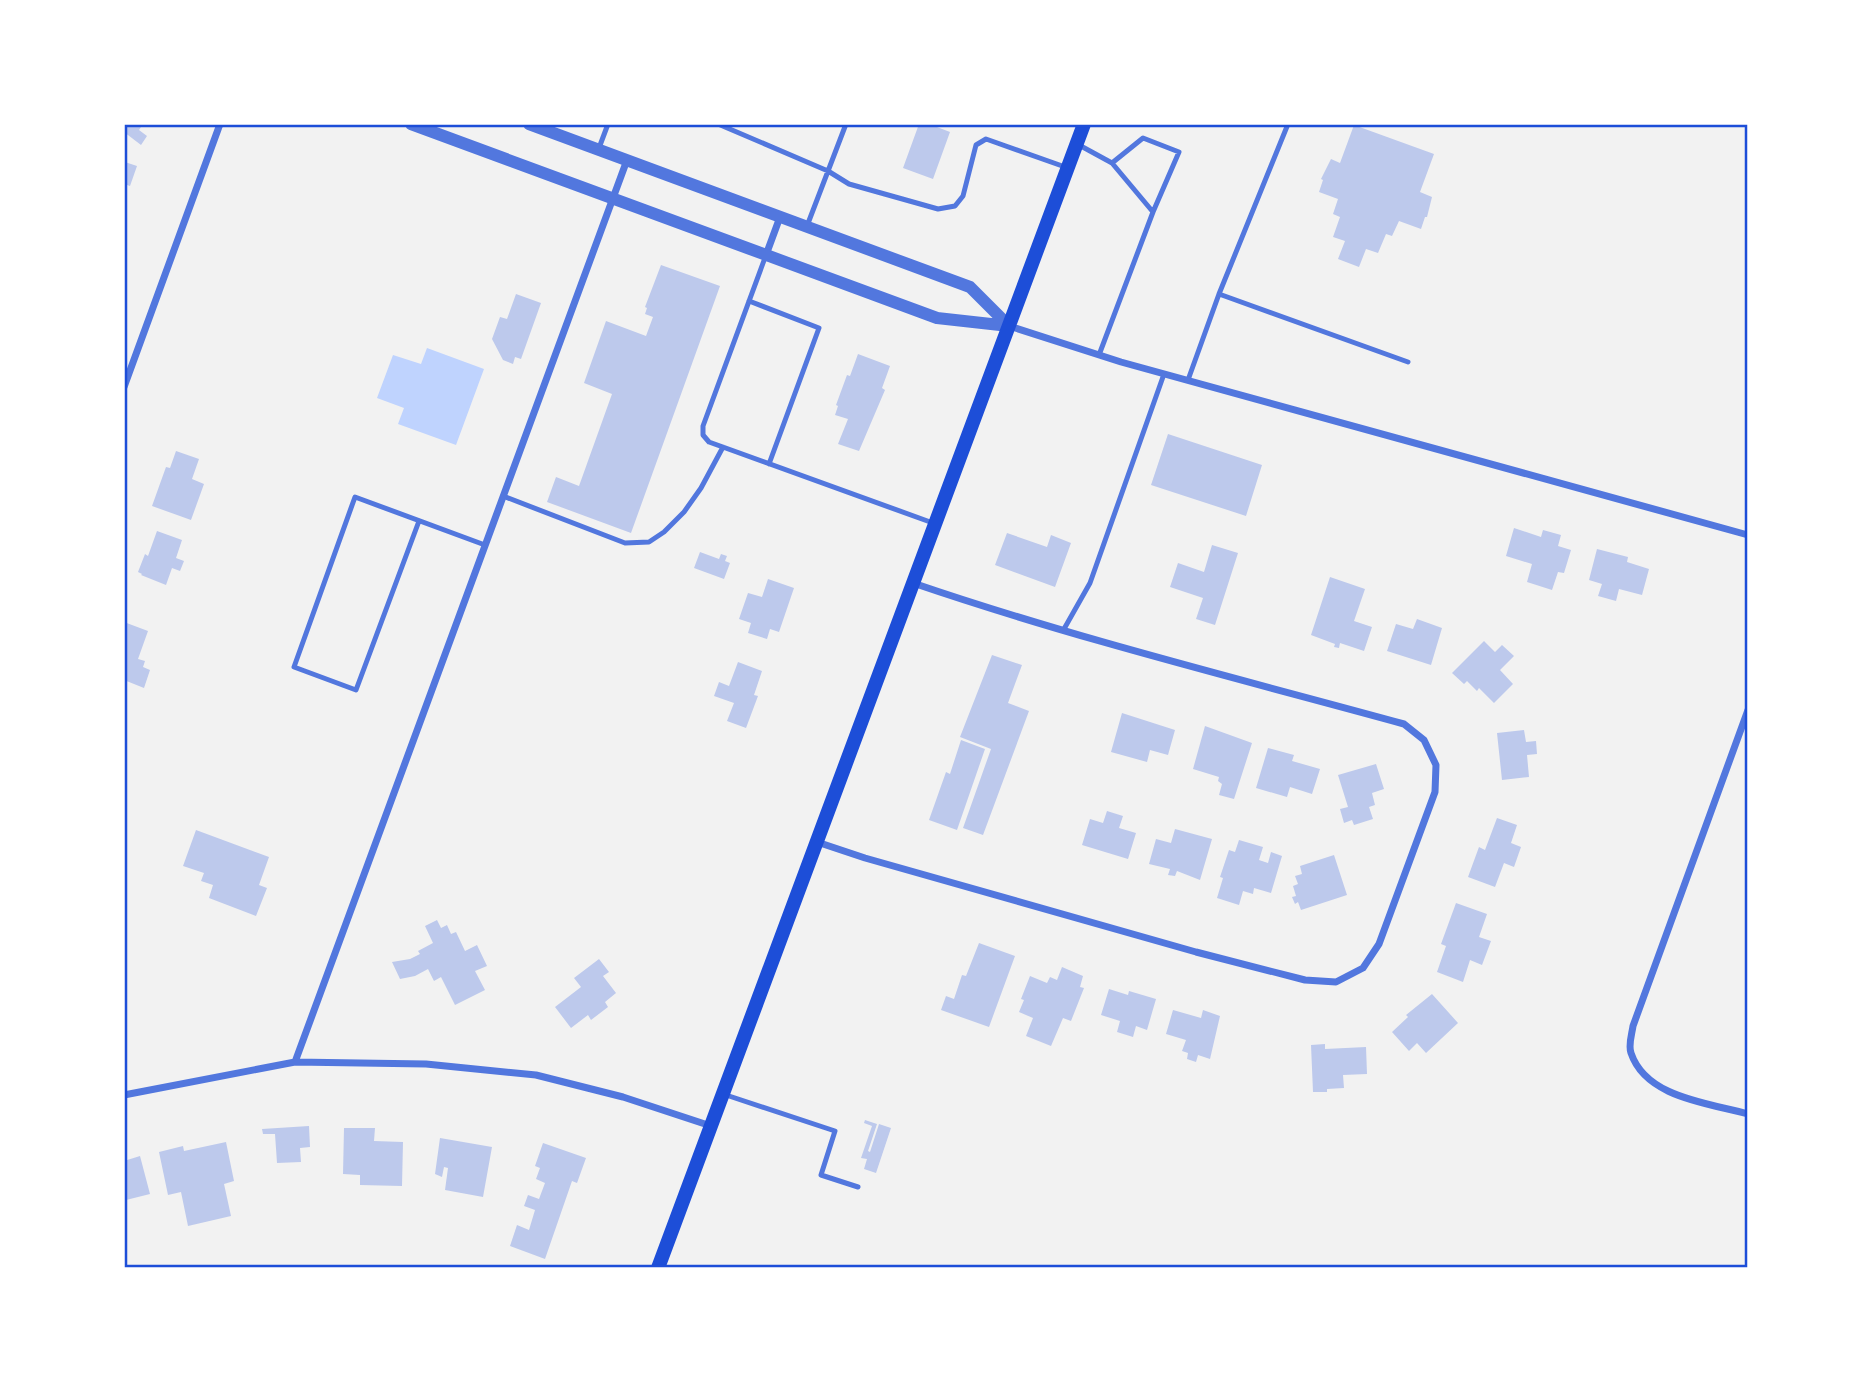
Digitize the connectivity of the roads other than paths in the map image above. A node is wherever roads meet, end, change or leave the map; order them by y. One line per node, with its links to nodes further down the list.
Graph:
1 (220, 124): 27 (street)
2 (411, 124): 15 (street)
3 (528, 124): 10 (street)
4 (608, 124): 10 (lane)
5 (718, 124): 14 (lane)
6 (846, 124): 14 (lane)
7 (1084, 124): 9 (main road)
8 (1288, 124): 20 (lane)
9 (1077, 143): 12 (lane); 13 (main road)
10 (598, 150): 11 (street)
11 (627, 160): 15 (street); 17 (street)
12 (1112, 163): 16 (lane); 16 (lane)
13 (1068, 168): 14 (lane); 22 (main road)
14 (828, 171): 18 (lane)
15 (613, 199): 19 (street); 30 (street)
16 (1153, 212): 23 (lane)
17 (780, 217): 18 (street); 19 (street)
18 (806, 227): 22 (street)
19 (766, 255): 21 (lane); 22 (street)
20 (1219, 294): 24 (lane); 26 (lane)
21 (749, 301): 28 (lane); 29 (lane)
22 (1009, 326): 23 (street); 32 (main road)
23 (1099, 355): 25 (street)
24 (1408, 362)
25 (1164, 374): 26 (street); 36 (lane)
26 (1188, 380): 33 (street)
27 (124, 387)
28 (723, 447): 29 (lane); 30 (lane)
29 (769, 464): 32 (lane)
30 (503, 496): 34 (street)
31 (419, 521): 31 (lane); 34 (lane)
32 (935, 524): 35 (main road)
33 (1748, 535)
34 (485, 545): 39 (street)
35 (914, 583): 36 (street); 38 (main road)
36 (1063, 629): 38 (street)
37 (1748, 709): 42 (street)
38 (817, 842): 40 (main road)
39 (295, 1062): 41 (street); 43 (street)
40 (723, 1094): 43 (main road); 44 (lane)
41 (124, 1095)
42 (1748, 1114)
43 (711, 1126): 45 (main road)
44 (858, 1187)
45 (658, 1268)

